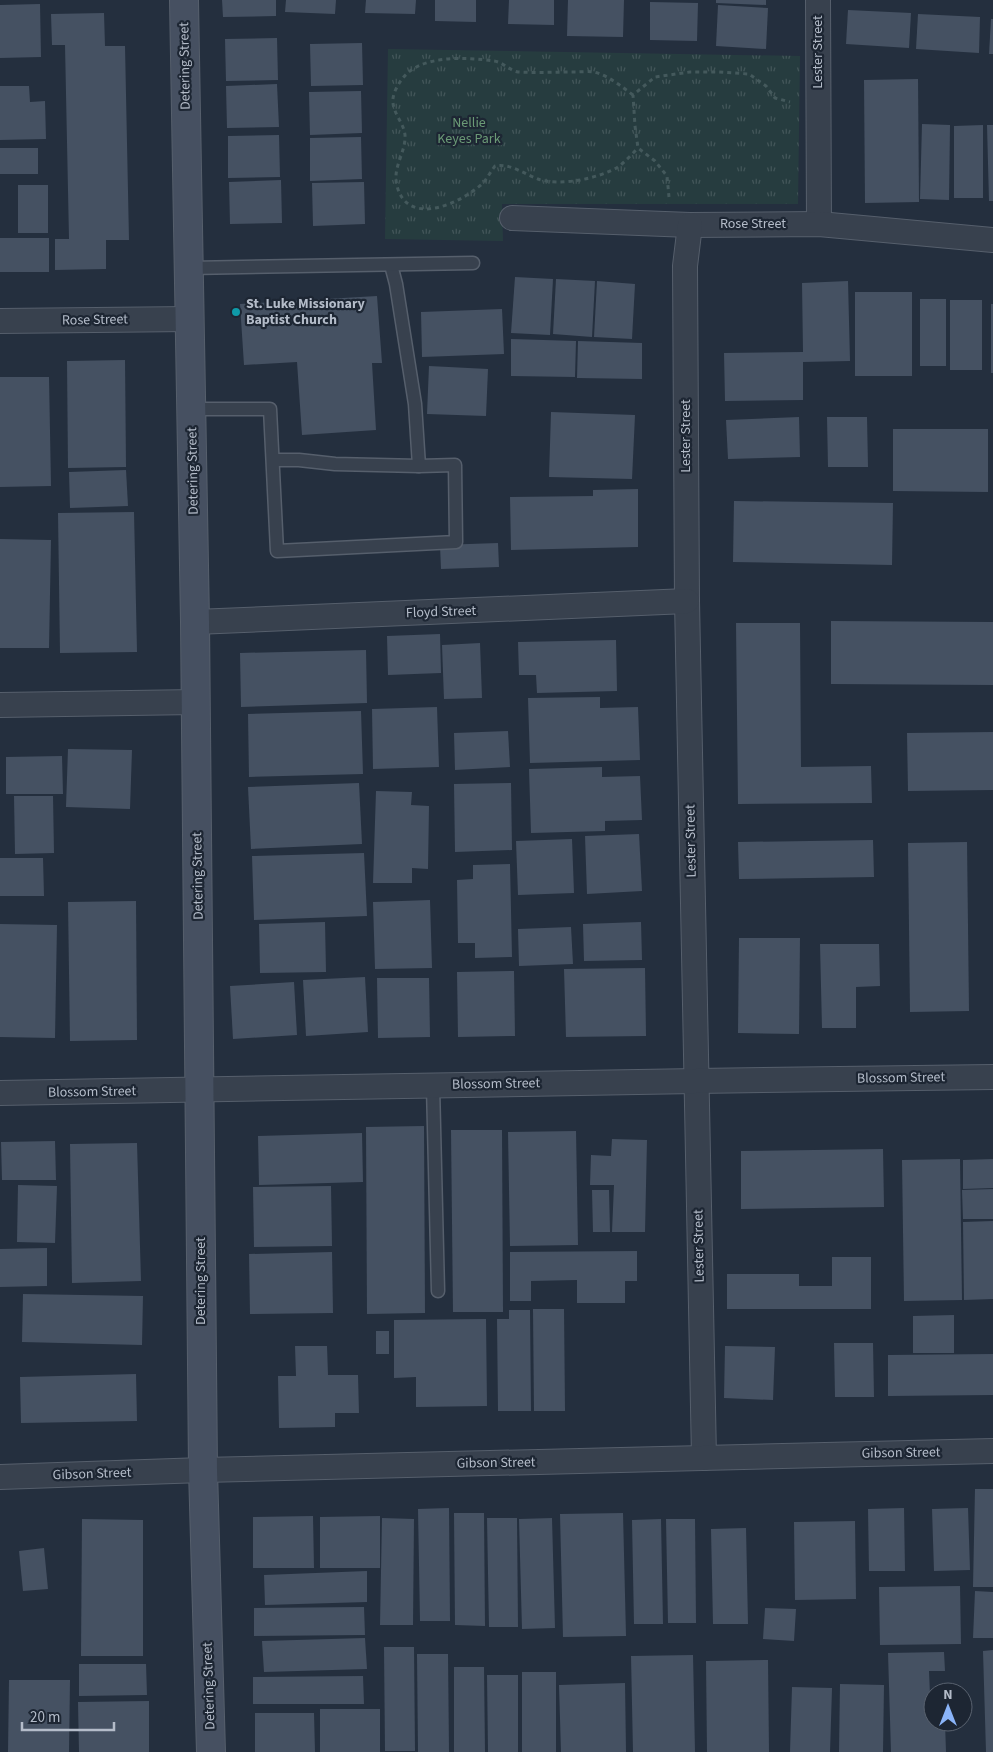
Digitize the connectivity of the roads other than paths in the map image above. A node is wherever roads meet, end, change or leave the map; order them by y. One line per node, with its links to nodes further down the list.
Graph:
1 (184, 0): 9 (street, Detering Street)
2 (818, 0): 4 (street, Lester Street)
3 (512, 218): 5 (street, Rose Street)
4 (818, 224): 5 (street, Rose Street); 6 (street, Rose Street)
5 (680, 225): 15 (street, Lester Street)
6 (993, 240)
7 (473, 263): 8 (lane)
8 (391, 265): 9 (lane); 14 (lane)
9 (189, 268): 10 (street, Detering Street)
10 (190, 319): 11 (street, Rose Street); 12 (street, Detering Street)
11 (0, 321)
12 (192, 409): 13 (lane); 16 (street, Detering Street)
13 (274, 460): 14 (lane); 14 (lane)
14 (419, 466)
15 (687, 601): 16 (street, Floyd Street); 20 (street, Lester Street)
16 (196, 622): 17 (street, Detering Street)
17 (196, 702): 18 (street); 22 (street, Detering Street)
18 (0, 705)
19 (993, 1078): 20 (street, Blossom Street)
20 (696, 1080): 21 (street, Blossom Street); 26 (street, Lester Street)
21 (433, 1086): 22 (street, Blossom Street); 24 (lane)
22 (200, 1090): 23 (street, Blossom Street); 27 (street, Detering Street)
23 (0, 1093)
24 (438, 1291)
25 (993, 1451): 26 (street, Gibson Street)
26 (704, 1458): 27 (street, Gibson Street)
27 (203, 1470): 28 (street, Gibson Street); 29 (street, Detering Street)
28 (0, 1477)
29 (211, 1752)

